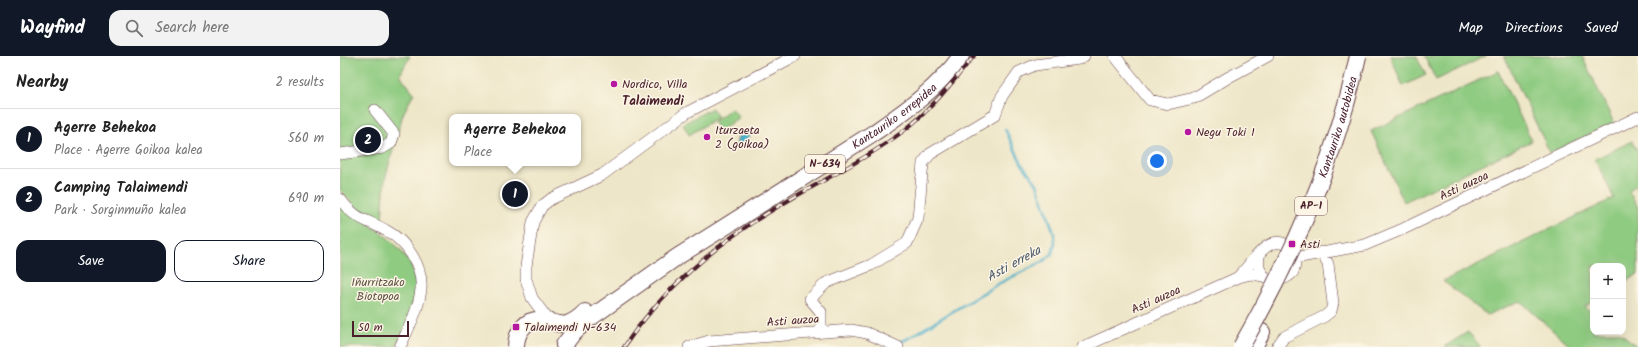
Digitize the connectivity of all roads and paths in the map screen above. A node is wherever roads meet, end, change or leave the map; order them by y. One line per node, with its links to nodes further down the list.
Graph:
1 (795, 56): 21 (street)
2 (962, 56): 18 (highway, Kantauriko errepidea / N-634)
3 (1084, 56): 24 (street)
4 (1115, 56): 5 (street)
5 (1268, 56)
6 (1358, 56): 32 (highway, Kantauriko autobidea / AP-1, bridge)
7 (1362, 56): 13 (street)
8 (1368, 56): 25 (highway, Kantauriko autobidea / AP-1)
9 (375, 110): 11 (street)
10 (1638, 118): 16 (street, Asti auzoa)
11 (340, 154)
12 (340, 199): 28 (street)
13 (1300, 238): 14 (street); 16 (street); 17 (street)
14 (1282, 243): 15 (street); 17 (street)
15 (1260, 253): 19 (street); 20 (street, Asti auzoa)
16 (1315, 253): 17 (street, Asti auzoa); 34 (street)
17 (1293, 254): 19 (street)
18 (677, 257): 22 (highway, N-634); 27 (highway, N-634)
19 (1264, 276): 20 (street, Asti auzoa)
20 (1239, 277): 31 (street, Asti auzoa)
21 (532, 298): 22 (street); 23 (street)
22 (550, 322): 23 (highway, N-634); 27 (highway, N-634)
23 (527, 323): 26 (highway)
24 (820, 332): 29 (street, Asti auzoa); 30 (street, Asti auzoa)
25 (1261, 340): 33 (highway, Kantauriko autobidea / AP-1)
26 (514, 344)
27 (568, 346)
28 (400, 347)
29 (689, 347)
30 (898, 347)
31 (1083, 347)
32 (1241, 347)
33 (1254, 347)
34 (1277, 347)

